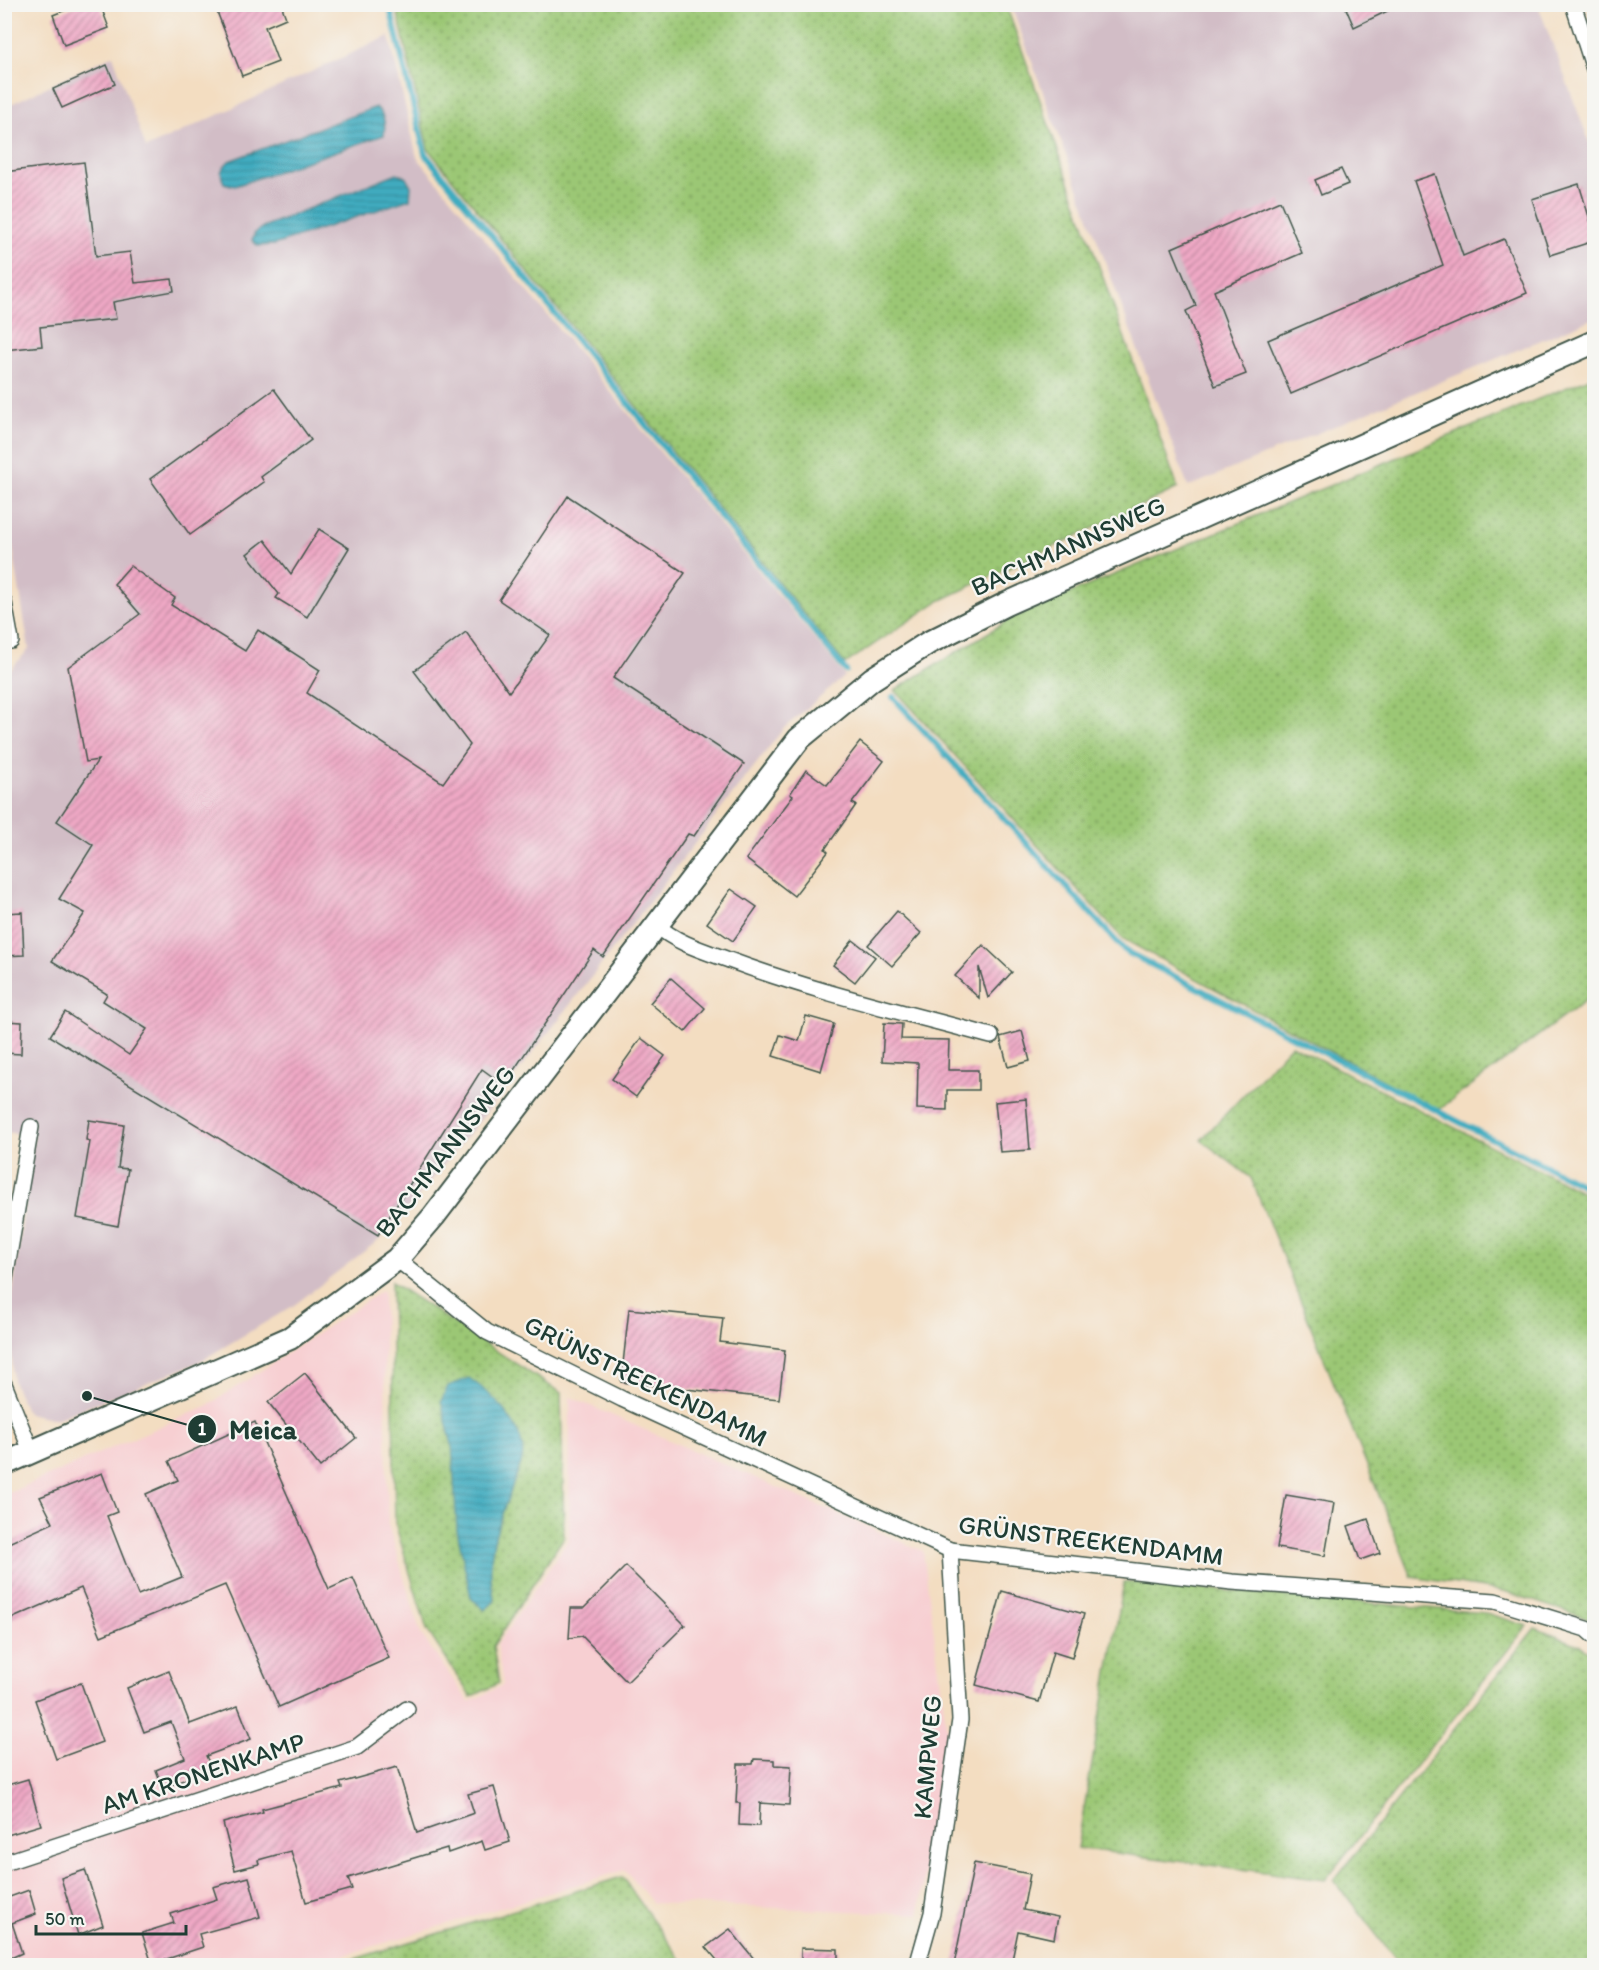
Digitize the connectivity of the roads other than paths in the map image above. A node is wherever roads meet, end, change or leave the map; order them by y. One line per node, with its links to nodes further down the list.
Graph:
1 (1573, 4): 2 (street)
2 (1594, 69)
3 (1594, 342): 6 (street, BACHMANNSWEG)
4 (4, 602): 5 (street)
5 (11, 641)
6 (655, 924): 7 (street); 9 (street, BACHMANNSWEG)
7 (991, 1036)
8 (31, 1127): 10 (street)
9 (397, 1258): 12 (street, BACHMANNSWEG); 14 (street, GRÜNSTREEKENDAMM)
10 (4, 1284)
11 (4, 1384): 12 (street)
12 (31, 1451): 13 (street, BACHMANNSWEG)
13 (4, 1464)
14 (950, 1550): 15 (street, GRÜNSTREEKENDAMM); 18 (street, KAMPWEG)
15 (1594, 1636)
16 (406, 1709): 17 (street, AM KRONENKAMP)
17 (4, 1863)
18 (917, 1965)

